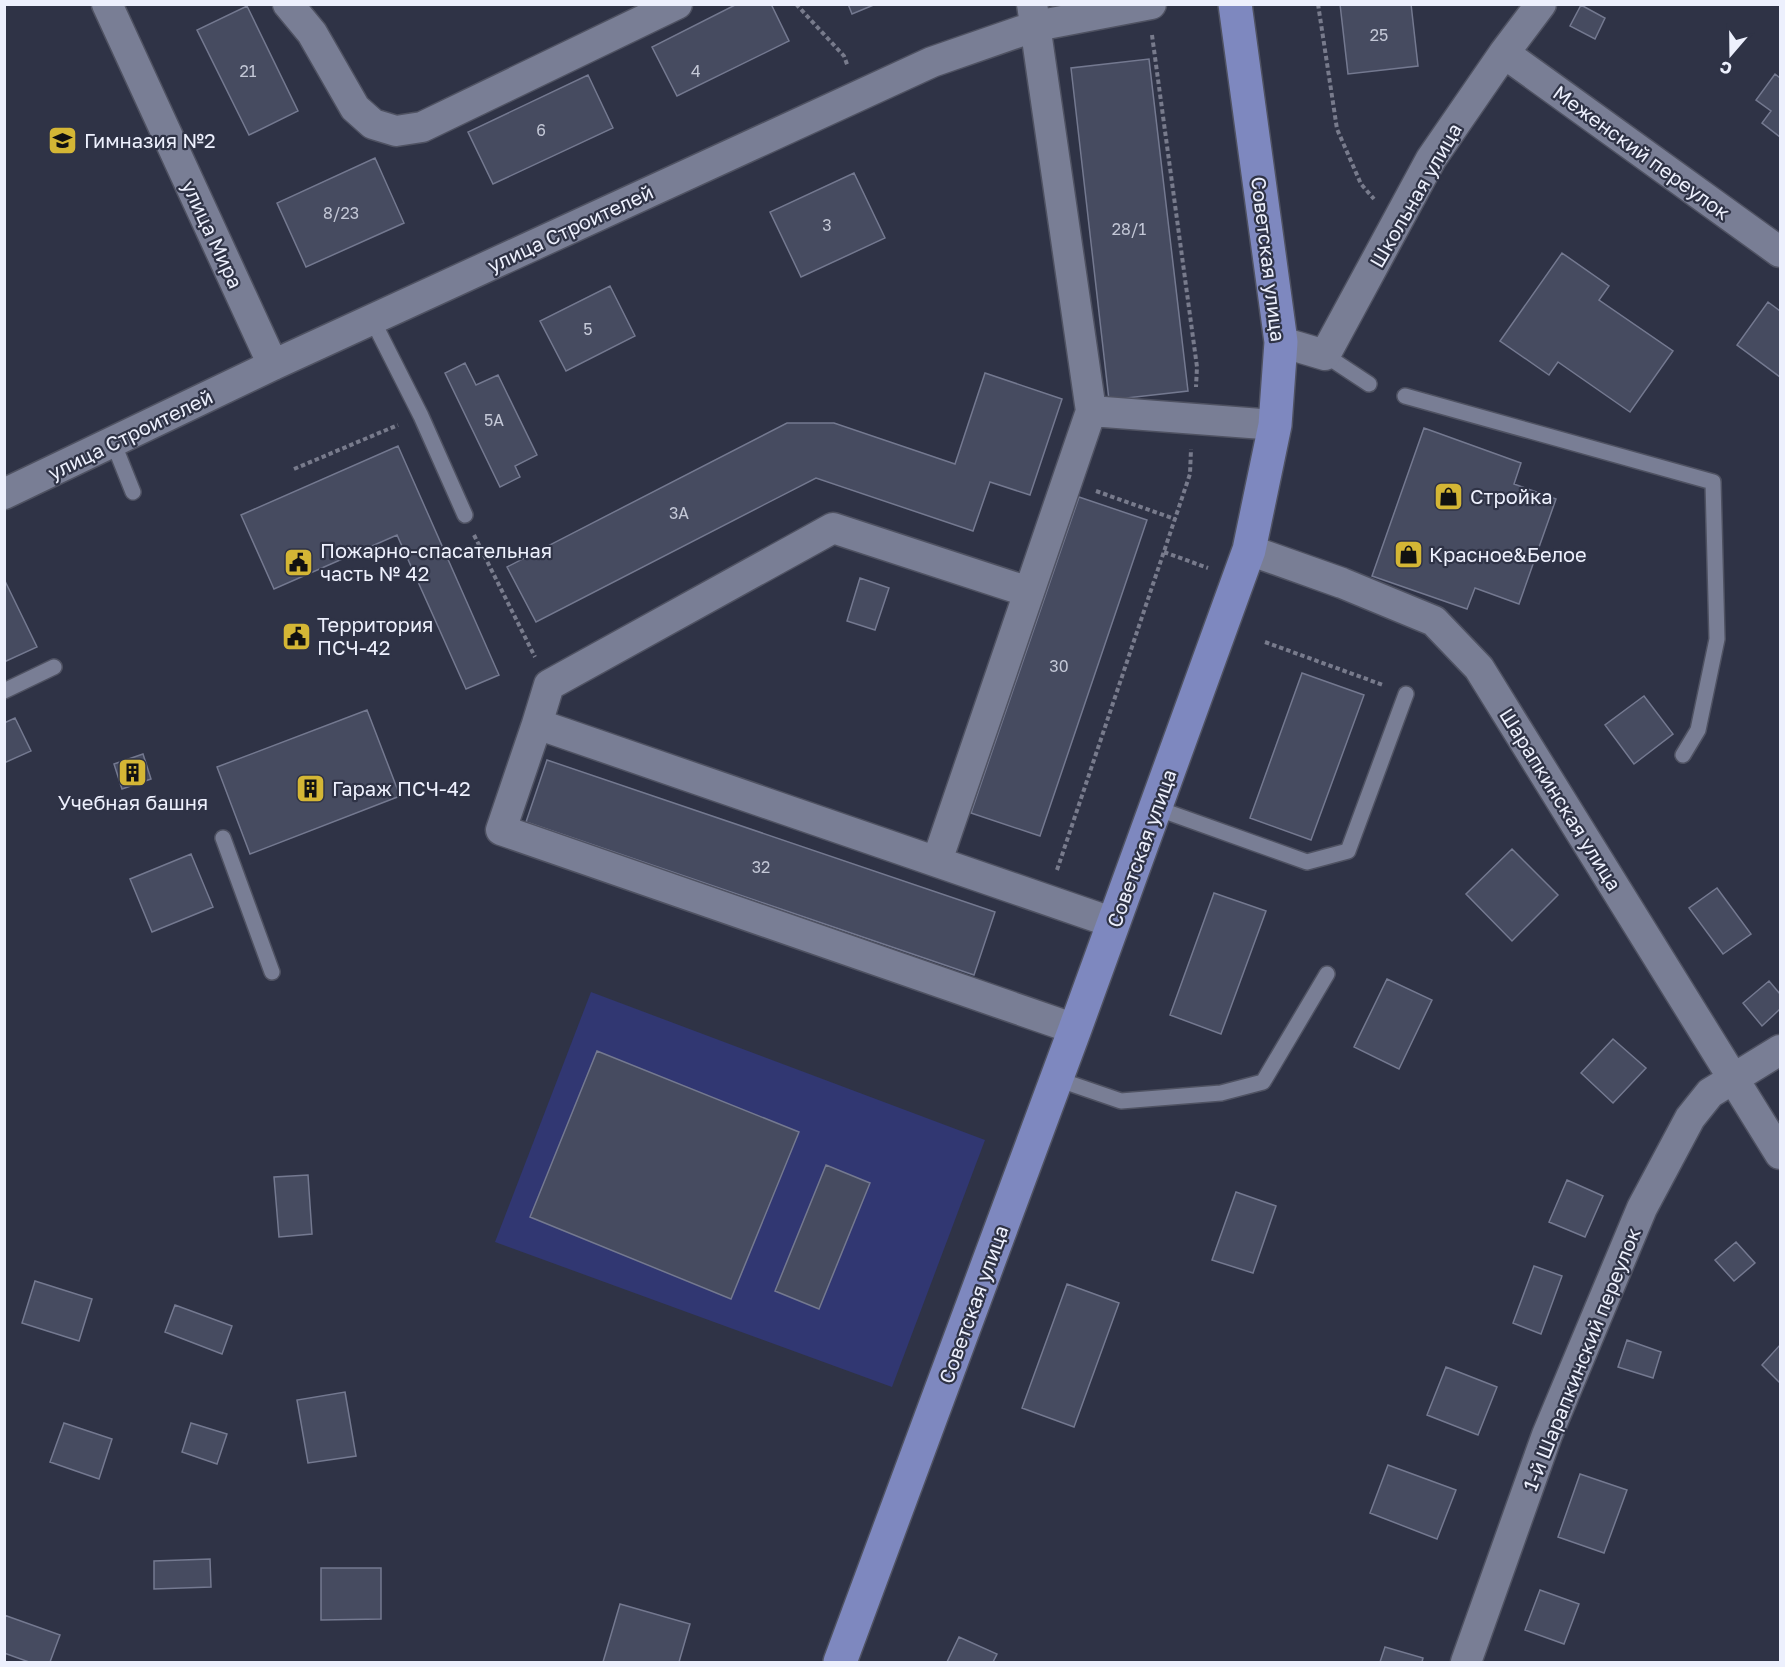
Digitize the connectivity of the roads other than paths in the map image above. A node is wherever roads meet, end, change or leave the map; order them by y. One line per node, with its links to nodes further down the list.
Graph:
1 (107, 4): 13 (street, улица Мира)
2 (288, 4): 3 (street)
3 (677, 4)
4 (1234, 4): 11 (main road, Советская улица)
5 (1541, 4): 8 (street, Школьная улица)
6 (1149, 5): 7 (street, улица Строителей)
7 (1034, 15): 10 (street, улица Строителей); 16 (street)
8 (1504, 53): 9 (street, Меженский переулок); 12 (street, Школьная улица)
9 (1780, 252)
10 (372, 319): 13 (street, улица Строителей); 21 (lane)
11 (1281, 342): 12 (street); 17 (main road, Советская улица)
12 (1325, 355): 14 (lane)
13 (273, 365): 18 (street, улица Строителей)
14 (1369, 384)
15 (1405, 396): 28 (lane)
16 (1091, 411): 17 (street); 23 (street)
17 (1275, 425): 22 (main road, Советская улица)
18 (113, 442): 19 (lane); 20 (street, улица Строителей)
19 (133, 492)
20 (4, 494)
21 (465, 515)
22 (1249, 550): 29 (main road, Советская улица); 38 (street, Шарапкинская улица)
23 (1029, 592): 27 (street); 31 (street)
24 (54, 667): 25 (lane)
25 (4, 691)
26 (1406, 694): 29 (lane)
27 (537, 724): 31 (street); 35 (street)
28 (1683, 755)
29 (1156, 808): 32 (main road, Советская улица)
30 (223, 838): 33 (lane)
31 (937, 861): 32 (street)
32 (1114, 923): 35 (main road, Советская улица)
33 (272, 972)
34 (1327, 974): 37 (lane)
35 (1075, 1029): 37 (main road, Советская улица)
36 (1780, 1050): 38 (street, 1-й Шарапкинский переулок)
37 (1057, 1078): 40 (main road, Советская улица)
38 (1735, 1078): 39 (street, Шарапкинская улица); 41 (street, 1-й Шарапкинский переулок)
39 (1780, 1154)
40 (840, 1662)
41 (1466, 1662)

